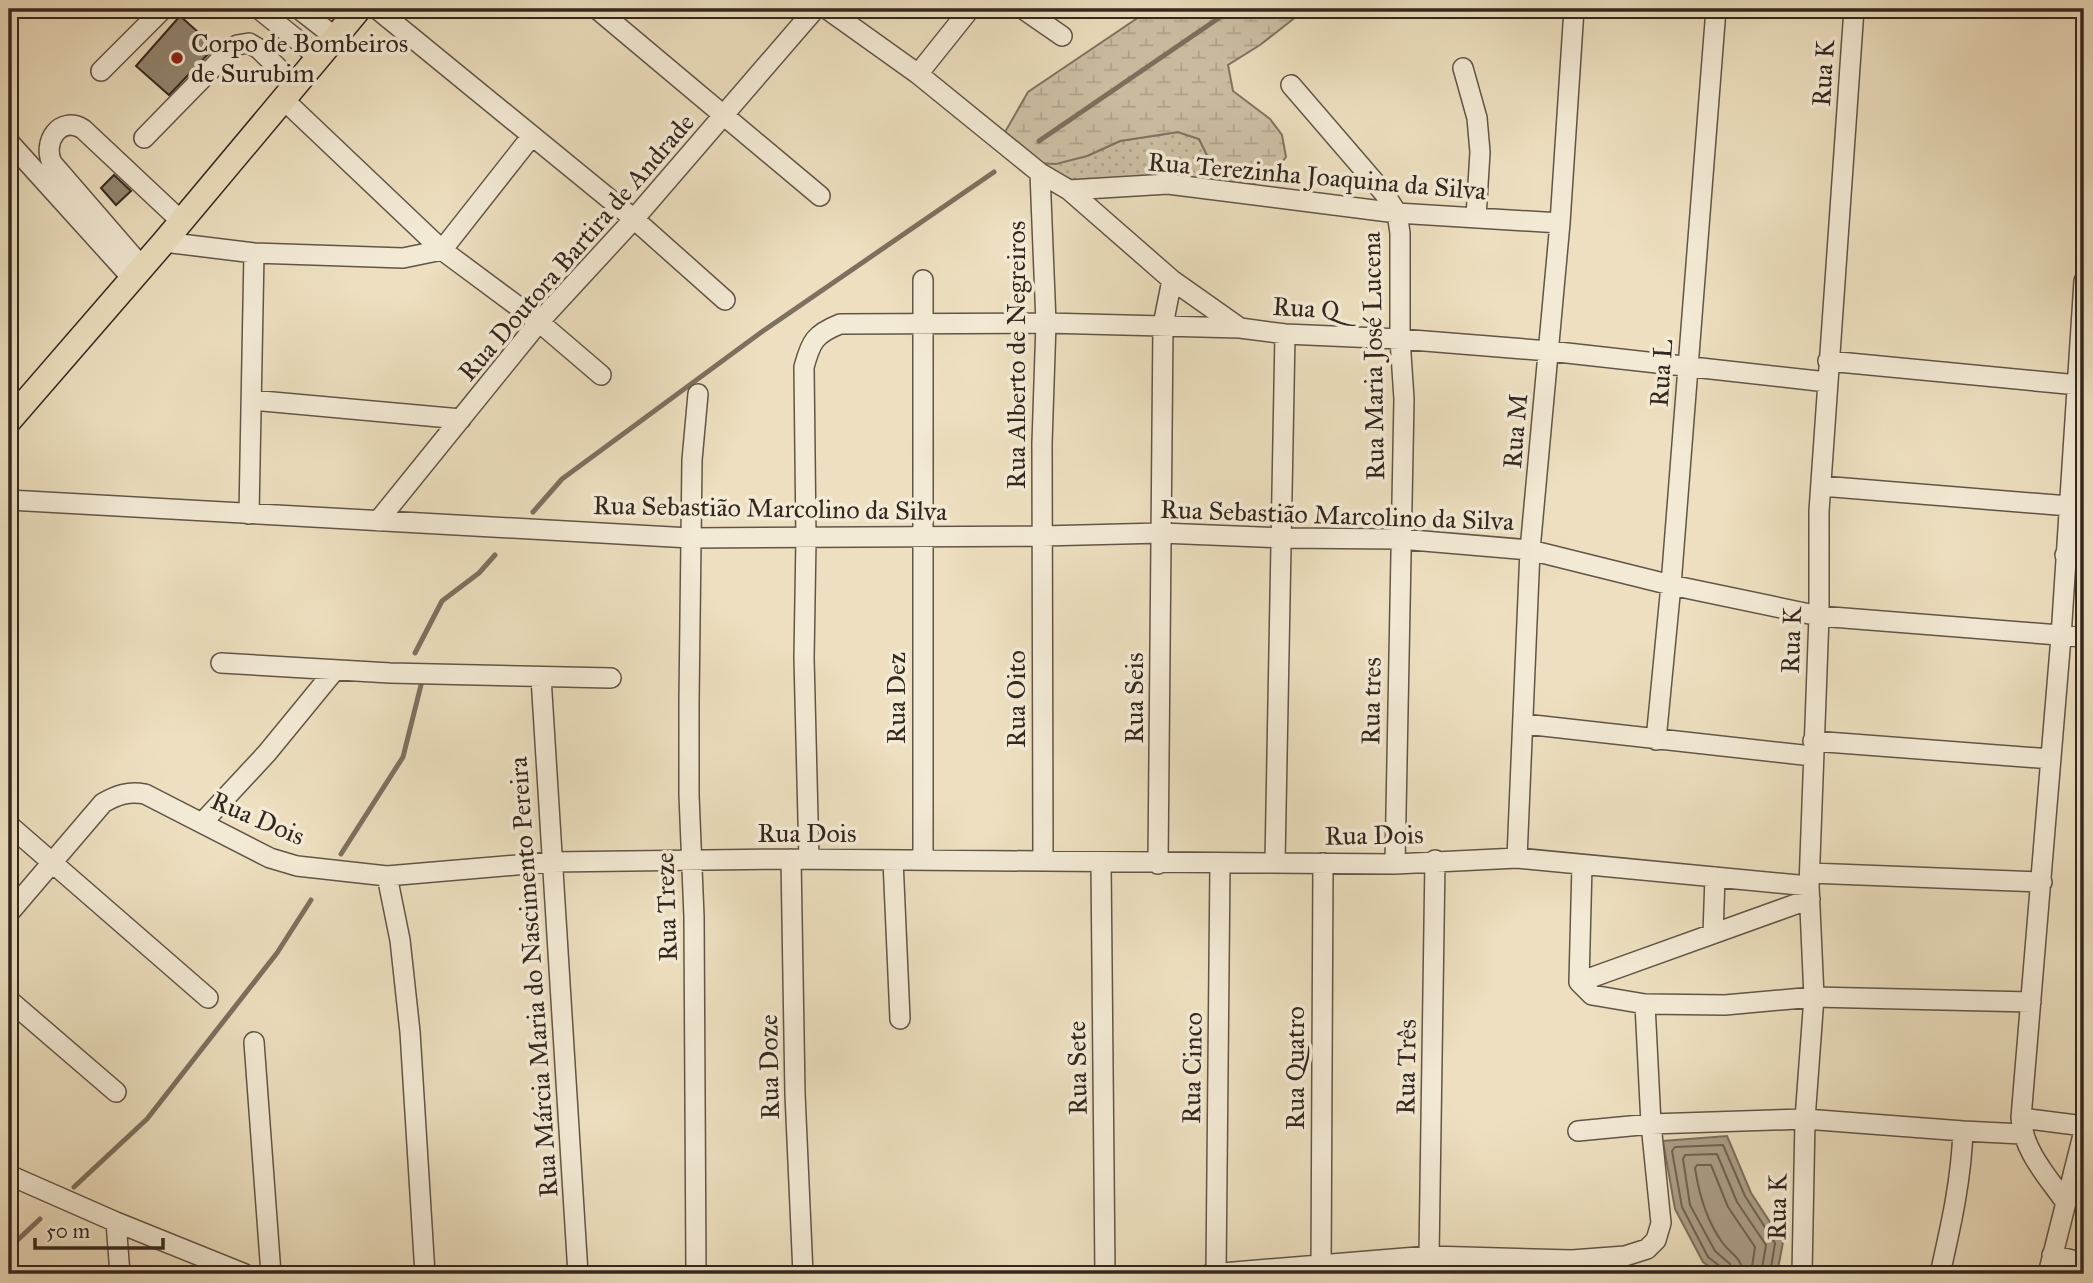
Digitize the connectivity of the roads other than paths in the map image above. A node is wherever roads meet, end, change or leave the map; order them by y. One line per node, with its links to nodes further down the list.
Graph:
1 (163, 9): 18 (street)
2 (259, 9): 16 (street)
3 (299, 9): 15 (street)
4 (359, 9): 15 (main road)
5 (377, 9): 23 (street)
6 (597, 9): 22 (street)
7 (815, 9): 22 (street, Rua Doutora Bartira de Andrade)
8 (827, 9): 19 (street)
9 (971, 9): 19 (street)
10 (1023, 9): 14 (street)
11 (1574, 9): 33 (street, Rua M)
12 (1716, 9): 52 (street, Rua L)
13 (1854, 9): 51 (street, Rua K)
14 (1062, 36)
15 (335, 37): 16 (main road)
16 (317, 56): 21 (main road)
17 (1463, 68): 30 (street)
18 (101, 71)
19 (918, 74): 26 (street)
20 (1291, 85): 29 (street, Rua Maria José Lucena)
21 (289, 92): 24 (street); 32 (main road); 35 (street)
22 (725, 116): 28 (street); 31 (street, Rua Doutora Bartira de Andrade)
23 (531, 137): 31 (street); 35 (street)
24 (144, 138)
25 (9, 142): 37 (street)
26 (1040, 173): 27 (street); 44 (street, Rua Alberto de Negreiros)
27 (1069, 190): 29 (street, Rua Terezinha Joaquina da Silva); 38 (street)
28 (820, 196)
29 (1397, 213): 30 (street, Rua Terezinha Joaquina da Silva); 49 (street, Rua Maria José Lucena)
30 (1476, 218): 33 (street, Rua Terezinha Joaquina da Silva)
31 (634, 219): 41 (street); 43 (street, Rua Doutora Bartira de Andrade)
32 (181, 221): 34 (main road); 37 (street)
33 (1560, 223): 50 (street, Rua M)
34 (164, 242): 36 (street); 37 (main road)
35 (442, 250): 36 (street); 43 (street)
36 (254, 253): 58 (street)
37 (137, 272): 60 (main road)
38 (1172, 280): 46 (street, Rua Seis); 47 (street)
39 (923, 281): 45 (street, Rua Dez)
40 (2084, 281): 42 (street)
41 (725, 300)
42 (2084, 302): 56 (street)
43 (539, 322): 54 (street); 59 (street, Rua Doutora Bartira de Andrade)
44 (1046, 323): 45 (street, Rua Q); 46 (street, Rua Q); 69 (street, Rua Alberto de Negreiros)
45 (922, 324): 53 (street, Rua Q); 68 (street, Rua Dez)
46 (1163, 325): 47 (street, Rua Q); 67 (street, Rua Seis)
47 (1240, 328): 48 (street, Rua Q)
48 (1285, 334): 49 (street, Rua Q); 72 (street)
49 (1400, 339): 50 (street, Rua Q); 73 (street, Rua Maria José Lucena)
50 (1549, 351): 52 (street, Rua Q); 74 (street, Rua M)
51 (1828, 361): 55 (street, Rua K); 56 (street)
52 (1688, 366): 55 (street, Rua Q); 76 (street, Rua L)
53 (804, 367): 71 (street, Rua Doze)
54 (601, 375)
55 (1827, 382): 62 (street, Rua K)
56 (2078, 385): 61 (street)
57 (698, 394): 70 (street, Rua Treze)
58 (251, 400): 59 (street); 65 (street)
59 (461, 419): 66 (street, Rua Doutora Bartira de Andrade)
60 (9, 421)
61 (2079, 429): 64 (street)
62 (1821, 486): 64 (street); 77 (street, Rua K)
63 (9, 500): 65 (street, Rua Sebastião Marcolino da Silva)
64 (2068, 506): 75 (street)
65 (249, 513): 66 (street, Rua Sebastião Marcolino da Silva)
66 (378, 521): 70 (street, Rua Sebastião Marcolino da Silva)
67 (1161, 533): 69 (street, Rua Sebastião Marcolino da Silva); 72 (street, Rua Sebastião Marcolino da Silva); 103 (street, Rua Seis)
68 (921, 536): 69 (street, Rua Sebastião Marcolino da Silva); 71 (street, Rua Sebastião Marcolino da Silva); 94 (street, Rua Dez)
69 (1042, 536): 96 (street, Rua Oito)
70 (690, 538): 71 (street, Rua Sebastião Marcolino da Silva); 92 (street, Rua Treze)
71 (806, 538): 90 (street, Rua Doze)
72 (1282, 538): 73 (street, Rua Sebastião Marcolino da Silva); 99 (street)
73 (1400, 539): 74 (street, Rua Sebastião Marcolino da Silva); 104 (street, Rua tres)
74 (1530, 550): 76 (street, Rua Sebastião Marcolino da Silva); 84 (street, Rua M)
75 (2075, 556): 78 (street)
76 (1671, 585): 77 (street, Rua Sebastião Marcolino da Silva); 85 (street, Rua L)
77 (1819, 616): 78 (street, Rua Sebastião Marcolino da Silva); 86 (street, Rua K)
78 (2061, 637): 79 (street, Rua Sebastião Marcolino da Silva); 87 (street)
79 (2084, 638)
80 (221, 663): 81 (street)
81 (335, 670): 82 (street); 88 (street)
82 (541, 677): 83 (street); 97 (street, Rua Márcia Maria do Nascimento Pereira)
83 (611, 678)
84 (1524, 724): 85 (street); 91 (street, Rua M)
85 (1656, 740): 86 (street)
86 (1813, 749): 87 (street); 109 (street, Rua K)
87 (2051, 759): 108 (street)
88 (202, 823): 100 (street, Rua Dois); 106 (street, Rua Dois)
89 (9, 825): 100 (street)
90 (800, 859): 92 (street, Rua Dois); 93 (street, Rua Dois); 141 (street, Rua Doze)
91 (1517, 859): 95 (street, Rua Dois); 105 (street, Rua Dois)
92 (691, 860): 97 (street, Rua Dois); 140 (street, Rua Treze)
93 (893, 860): 94 (street, Rua Dois); 118 (street)
94 (923, 860): 96 (street, Rua Dois)
95 (1435, 860): 104 (street, Rua Dois); 131 (street, Rua Três)
96 (1043, 861): 98 (street, Rua Dois)
97 (551, 862): 106 (street, Rua Dois); 139 (street, Rua Márcia Maria do Nascimento Pereira)
98 (1101, 862): 103 (street, Rua Dois); 142 (street, Rua Sete)
99 (1275, 862): 101 (street, Rua Dois); 102 (street, Rua Dois)
100 (53, 863): 110 (street); 114 (street)
101 (1220, 863): 103 (street, Rua Dois); 144 (street, Rua Cinco)
102 (1323, 863): 104 (street, Rua Dois); 134 (street, Rua Quatro)
103 (1158, 864)
104 (1395, 864)
105 (1582, 865): 107 (street, Rua Dois); 112 (street)
106 (387, 876): 138 (street)
107 (1715, 877): 109 (street, Rua Dois); 111 (street)
108 (2042, 882): 109 (street, Rua Dois); 116 (street)
109 (1809, 886): 111 (street); 113 (street, Rua K)
110 (9, 913)
111 (1713, 934): 112 (street)
112 (1579, 982): 117 (street)
113 (1814, 997): 116 (street); 117 (street); 121 (street, Rua K)
114 (208, 998)
115 (9, 1000): 120 (street)
116 (2031, 1002): 123 (street)
117 (1645, 1003): 122 (street)
118 (900, 1020)
119 (254, 1042): 137 (street)
120 (116, 1092)
121 (1805, 1119): 122 (street); 126 (street); 145 (street, Rua K)
122 (1651, 1124): 125 (street); 133 (street)
123 (2022, 1126): 124 (street); 126 (street); 128 (street)
124 (2084, 1129): 128 (street)
125 (1578, 1131)
126 (1963, 1131): 146 (street)
127 (9, 1175): 129 (street)
128 (2066, 1203): 132 (street)
129 (116, 1222): 135 (street); 136 (street)
130 (2084, 1263): 132 (street)
131 (1430, 1265): 133 (street); 134 (street)
132 (2050, 1265)
133 (1572, 1267)
134 (1321, 1270): 144 (street)
135 (120, 1274)
136 (245, 1274)
137 (271, 1274)
138 (425, 1274)
139 (578, 1274)
140 (696, 1274)
141 (803, 1274)
142 (1105, 1274)
143 (1210, 1274): 144 (street)
144 (1216, 1274)
145 (1802, 1274)
146 (1940, 1274)

